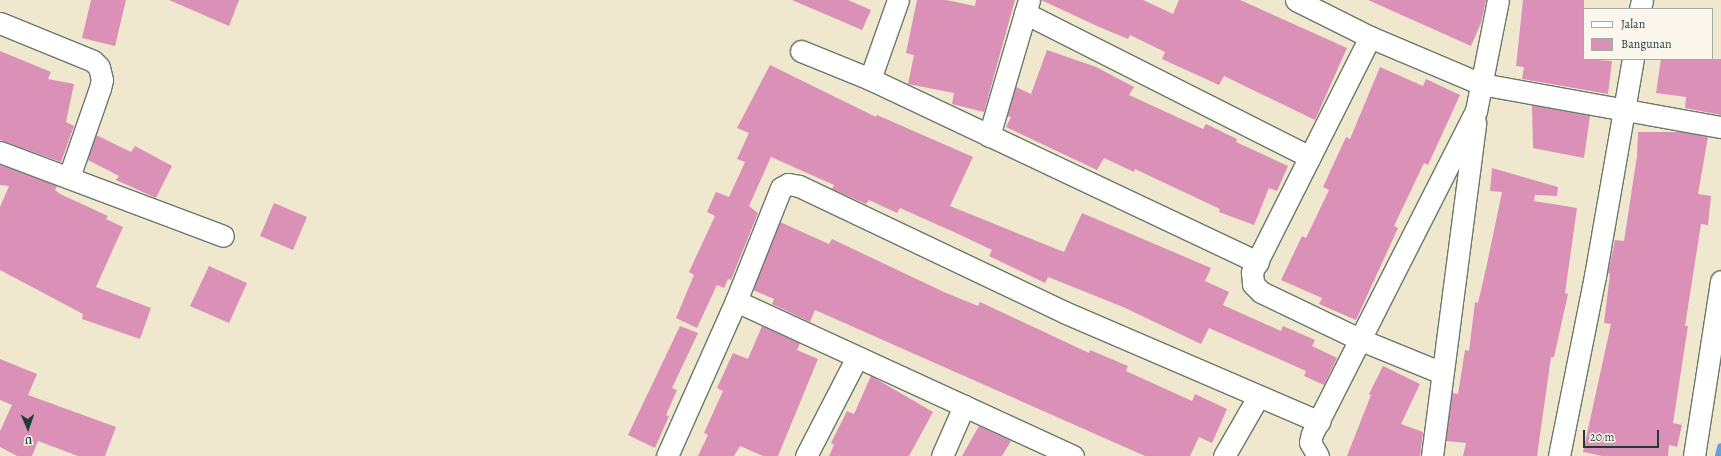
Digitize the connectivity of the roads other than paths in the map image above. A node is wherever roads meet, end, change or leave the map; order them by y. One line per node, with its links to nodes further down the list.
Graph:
1 (898, 0): 9 (street)
2 (1296, 0): 6 (street)
3 (1498, 0): 10 (street)
4 (1027, 6): 14 (street); 16 (street)
5 (0, 23): 17 (street)
6 (1370, 37): 10 (street); 16 (street)
7 (801, 51): 9 (street)
8 (1633, 60): 11 (street)
9 (870, 79): 14 (street)
10 (1481, 84): 11 (street); 12 (street)
11 (1626, 110): 13 (street); 35 (street)
12 (1476, 111): 22 (street); 24 (street)
13 (1721, 127)
14 (989, 136): 19 (street)
15 (0, 152): 17 (street)
16 (1310, 157): 19 (street)
17 (69, 177): 18 (street)
18 (223, 236)
19 (1258, 262): 22 (street)
20 (1721, 281): 36 (street)
21 (736, 301): 23 (street); 25 (street); 28 (street)
22 (1361, 340): 24 (street); 27 (street)
23 (857, 357): 26 (street); 29 (street)
24 (1442, 373): 34 (street)
25 (1258, 397): 27 (street); 32 (street)
26 (964, 406): 30 (street); 31 (street)
27 (1319, 422): 33 (street)
28 (667, 456)
29 (806, 456)
30 (942, 456)
31 (1073, 456)
32 (1224, 456)
33 (1318, 456)
34 (1432, 456)
35 (1559, 456)
36 (1694, 456)

